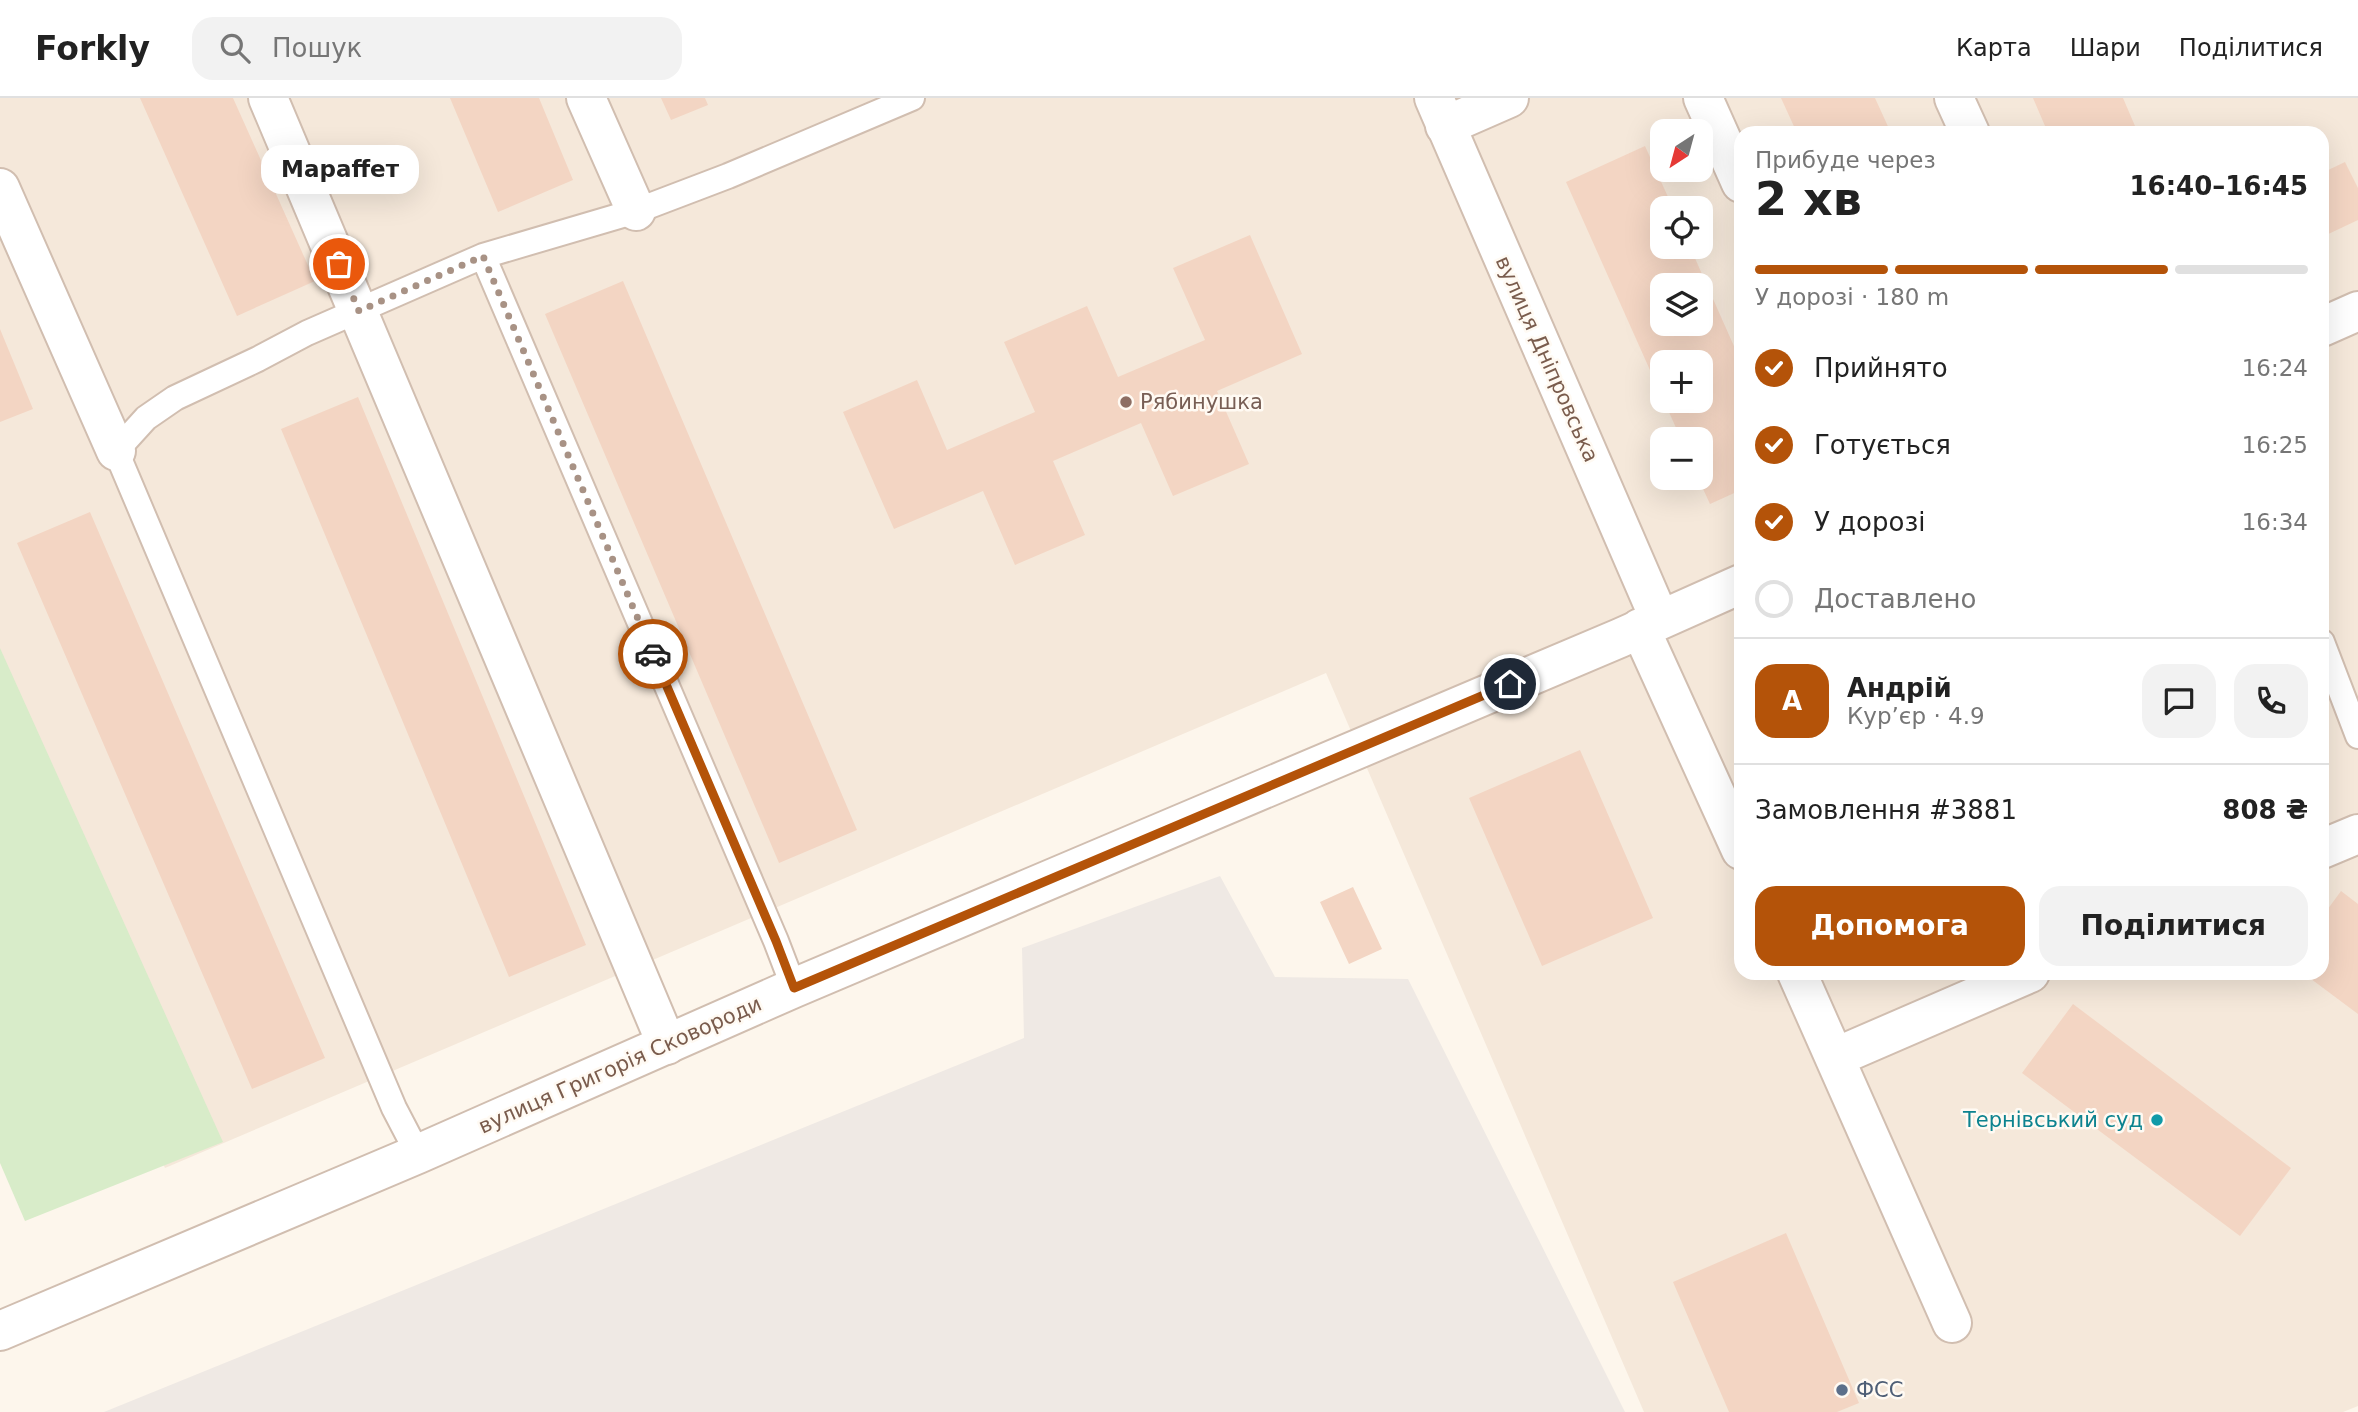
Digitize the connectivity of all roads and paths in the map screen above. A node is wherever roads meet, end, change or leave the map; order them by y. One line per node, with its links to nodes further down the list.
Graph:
1 (268, 98): 13 (street)
2 (586, 98): 11 (street)
3 (912, 98): 11 (lane)
4 (1509, 98): 7 (street)
5 (1703, 98): 9 (street)
6 (1954, 98): 8 (street)
7 (1439, 112): 18 (street, вулиця Дніпровська)
8 (1967, 126)
9 (1734, 167)
10 (0, 188): 16 (street)
11 (636, 211): 12 (lane)
12 (483, 256): 13 (lane); 26 (lane)
13 (359, 311): 16 (lane); 27 (street)
14 (2358, 311): 15 (street)
15 (2329, 324)
16 (116, 451): 29 (lane)
17 (1734, 587): 18 (street, вулиця Григорія Сковороди)
18 (1650, 624): 21 (street, вулиця Дніпровська); 26 (street, вулиця Григорія Сковороди)
19 (2329, 660): 20 (lane)
20 (2358, 736)
21 (1734, 833)
22 (2358, 834): 23 (street)
23 (2329, 846)
24 (1800, 980): 28 (street)
25 (2014, 980): 28 (street)
26 (794, 988): 27 (street, вулиця Григорія Сковороди)
27 (667, 1045): 29 (street, вулиця Григорія Сковороди)
28 (1836, 1057): 30 (street)
29 (418, 1154): 31 (street, вулиця Григорія Сковороди)
30 (1952, 1323)
31 (0, 1331)

